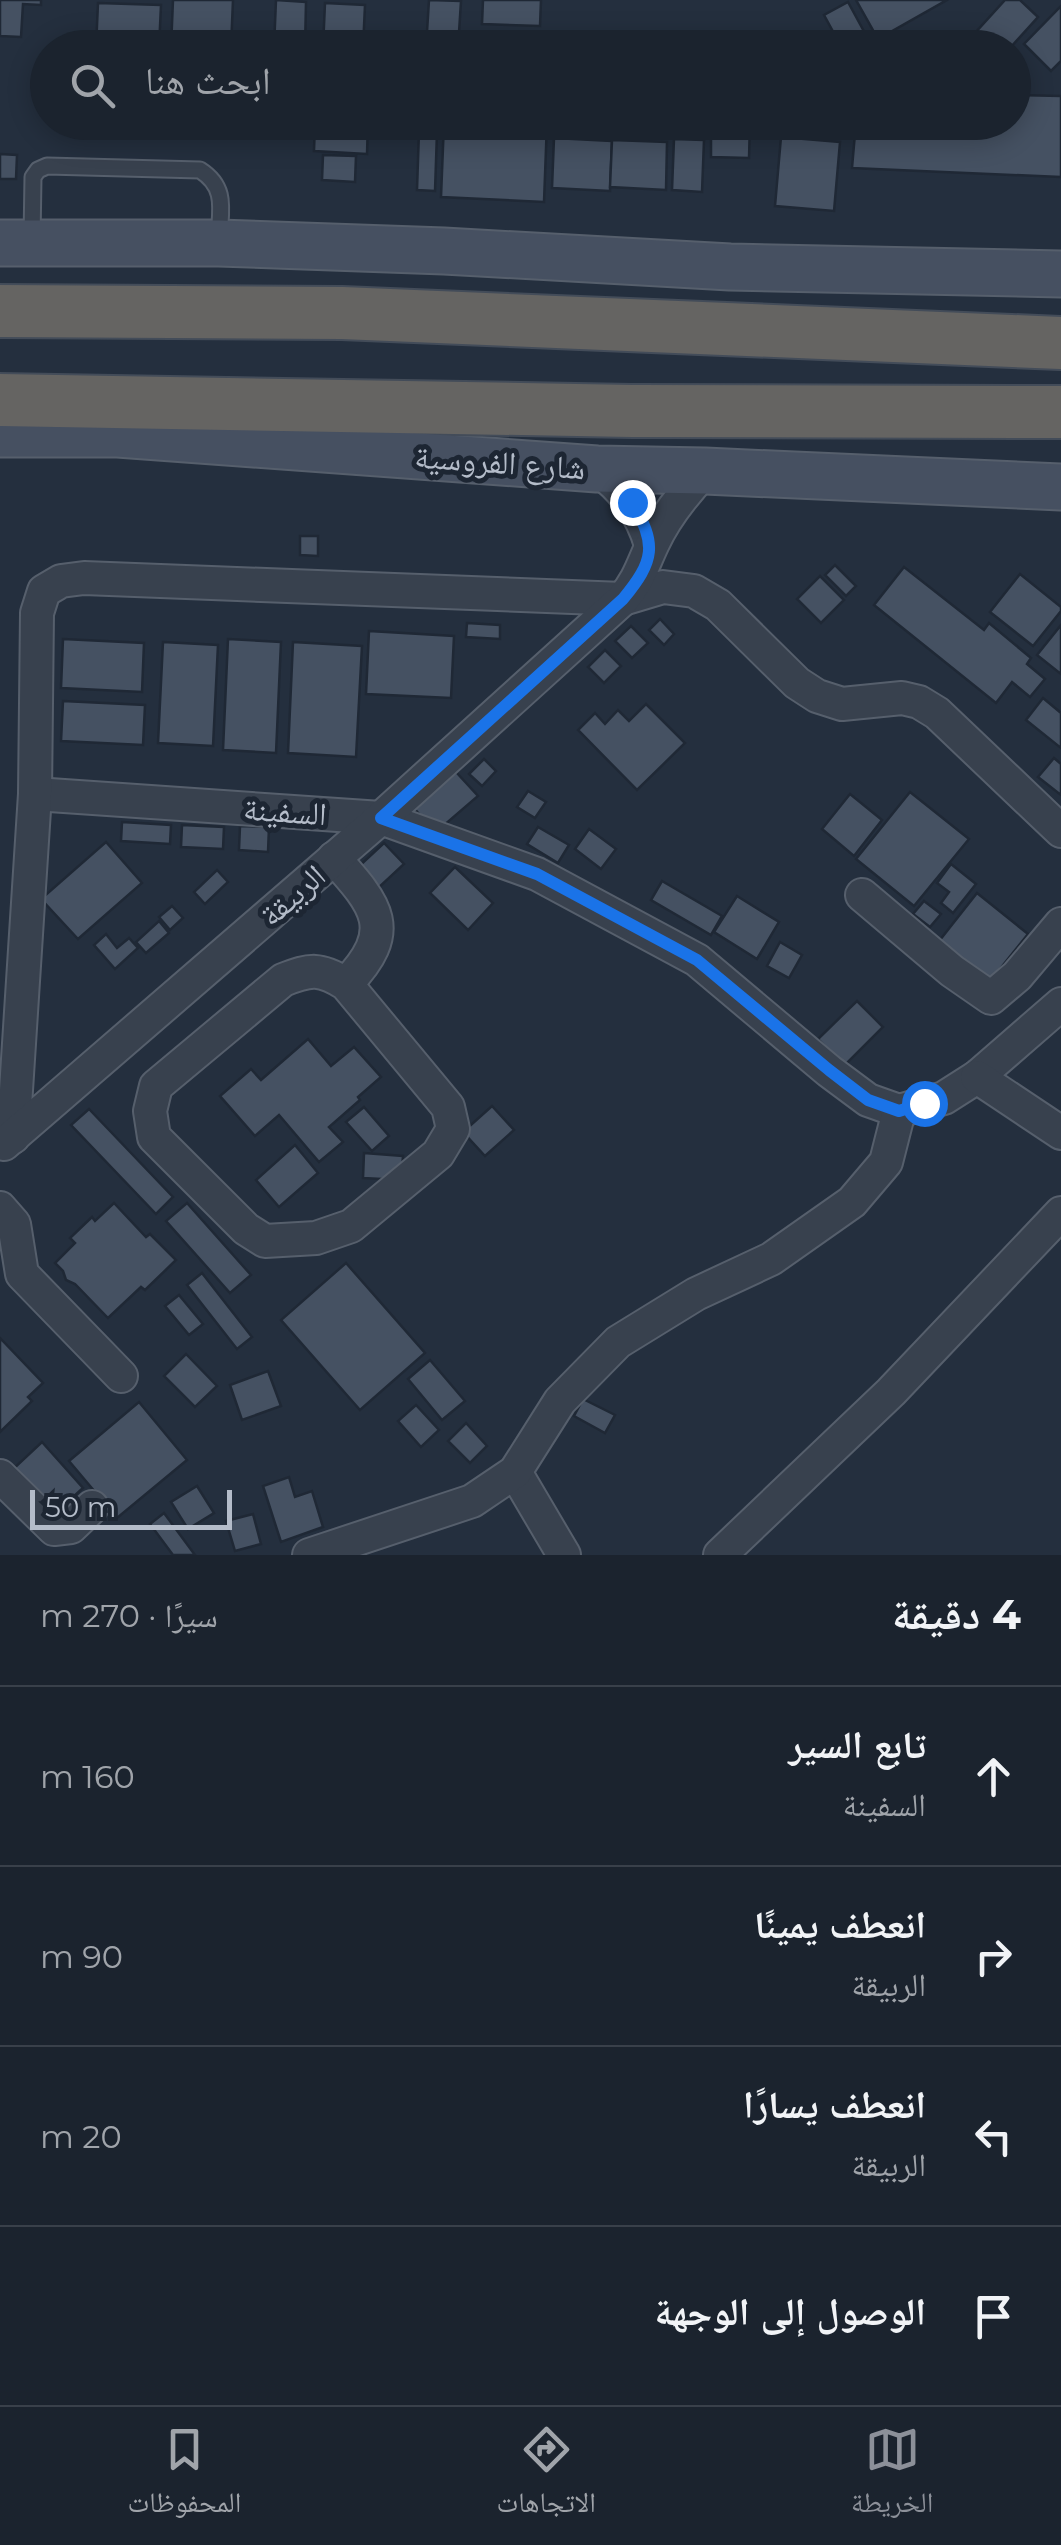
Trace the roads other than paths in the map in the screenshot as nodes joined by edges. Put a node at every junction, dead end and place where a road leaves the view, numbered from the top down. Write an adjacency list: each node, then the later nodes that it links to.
1 (219, 242): 2 (main road); 2 (lane); 3 (main road)
2 (16, 243)
3 (1061, 274)
4 (0, 311): 5 (highway)
5 (1061, 343)
6 (0, 400): 7 (highway, شارع الفروسية)
7 (1061, 412)
8 (0, 434): 9 (main road, شارع الفروسية)
9 (597, 469): 10 (main road, شارع الفروسية); 12 (street)
10 (705, 471): 11 (main road, شارع الفروسية); 12 (street, الربيقة)
11 (1061, 487)
12 (652, 546): 13 (street, الربيقة)
13 (623, 599): 14 (street); 15 (street, الربيقة); 16 (street)
14 (35, 794): 15 (street, السفينة); 25 (street)
15 (381, 818): 17 (street, الربيقة); 23 (street, السفينة)
16 (1061, 831)
17 (334, 858): 20 (street); 25 (street, الربيقة)
18 (862, 895): 19 (street)
19 (1061, 924)
20 (346, 984): 20 (street)
21 (1061, 1004): 22 (street)
22 (977, 1077): 23 (street); 24 (street)
23 (899, 1111): 29 (street)
24 (1061, 1133)
25 (7, 1142)
26 (0, 1208): 28 (street)
27 (1061, 1213): 34 (street)
28 (122, 1376)
29 (515, 1472): 32 (street); 33 (street)
30 (0, 1476): 31 (street)
31 (92, 1507)
32 (310, 1555)
33 (564, 1555)
34 (720, 1555)

